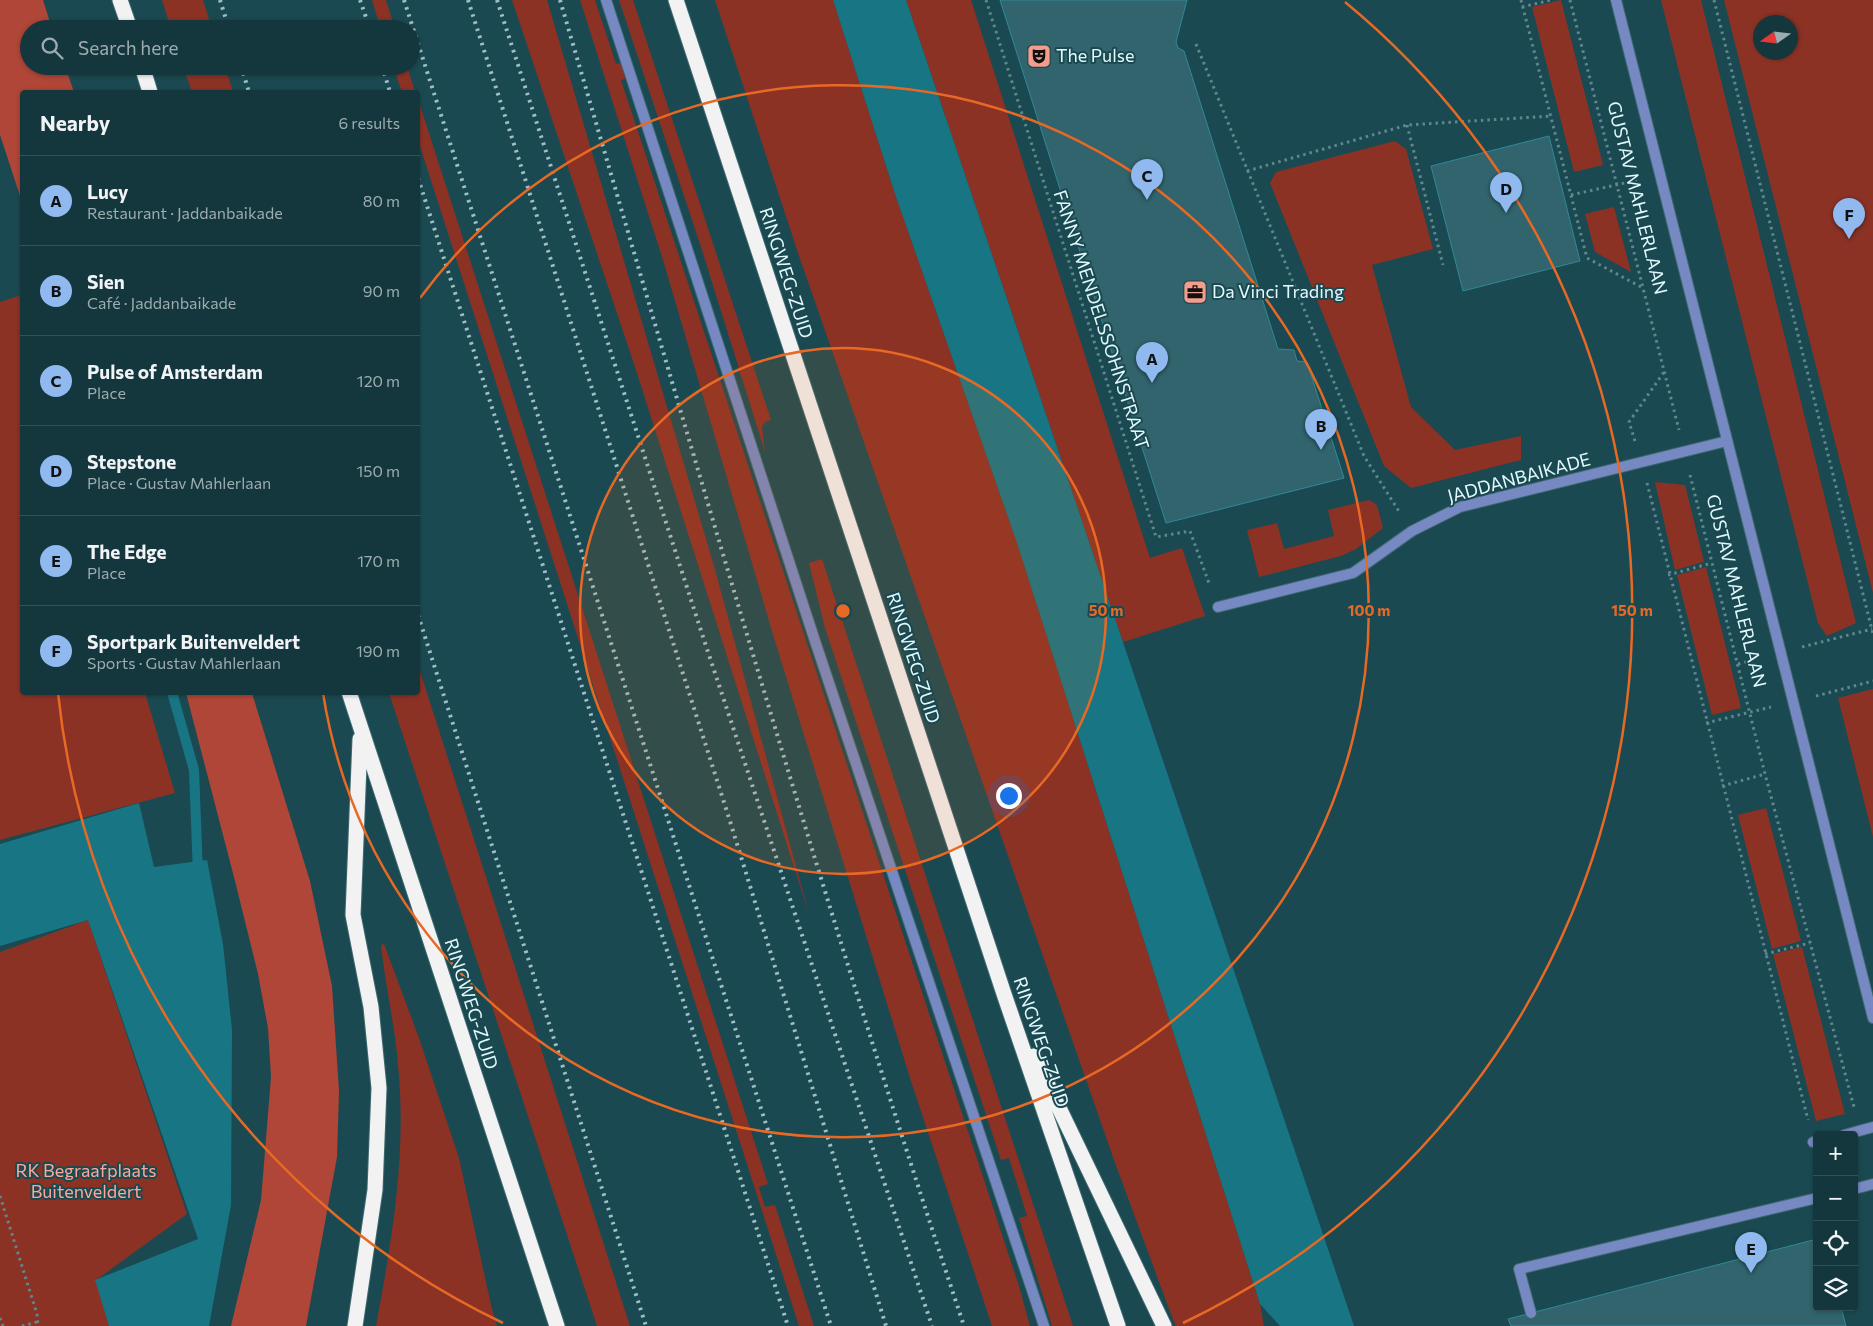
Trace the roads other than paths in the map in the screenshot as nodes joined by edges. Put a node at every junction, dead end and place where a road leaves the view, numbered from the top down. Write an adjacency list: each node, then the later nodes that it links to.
1 (120, 0): 5 (highway)
2 (606, 0): 22 (street)
3 (676, 0): 12 (highway, RINGWEG-ZUID)
4 (1616, 0): 8 (street, GUSTAV MAHLERLAAN)
5 (127, 20)
6 (145, 75): 7 (highway)
7 (149, 90)
8 (1726, 441): 9 (street, JADDANBAIKADE); 13 (street, GUSTAV MAHLERLAAN)
9 (1218, 608)
10 (350, 695): 11 (highway, RINGWEG-ZUID)
11 (361, 728): 20 (highway); 21 (highway, RINGWEG-ZUID)
12 (1004, 994): 23 (highway, RINGWEG-ZUID); 24 (highway)
13 (1873, 1018)
14 (1873, 1127): 15 (street)
15 (1858, 1132)
16 (1873, 1184): 17 (street)
17 (1858, 1188)
18 (1813, 1199): 19 (street)
19 (1531, 1313)
20 (355, 1326)
21 (557, 1326)
22 (1044, 1326)
23 (1118, 1326)
24 (1164, 1326)

